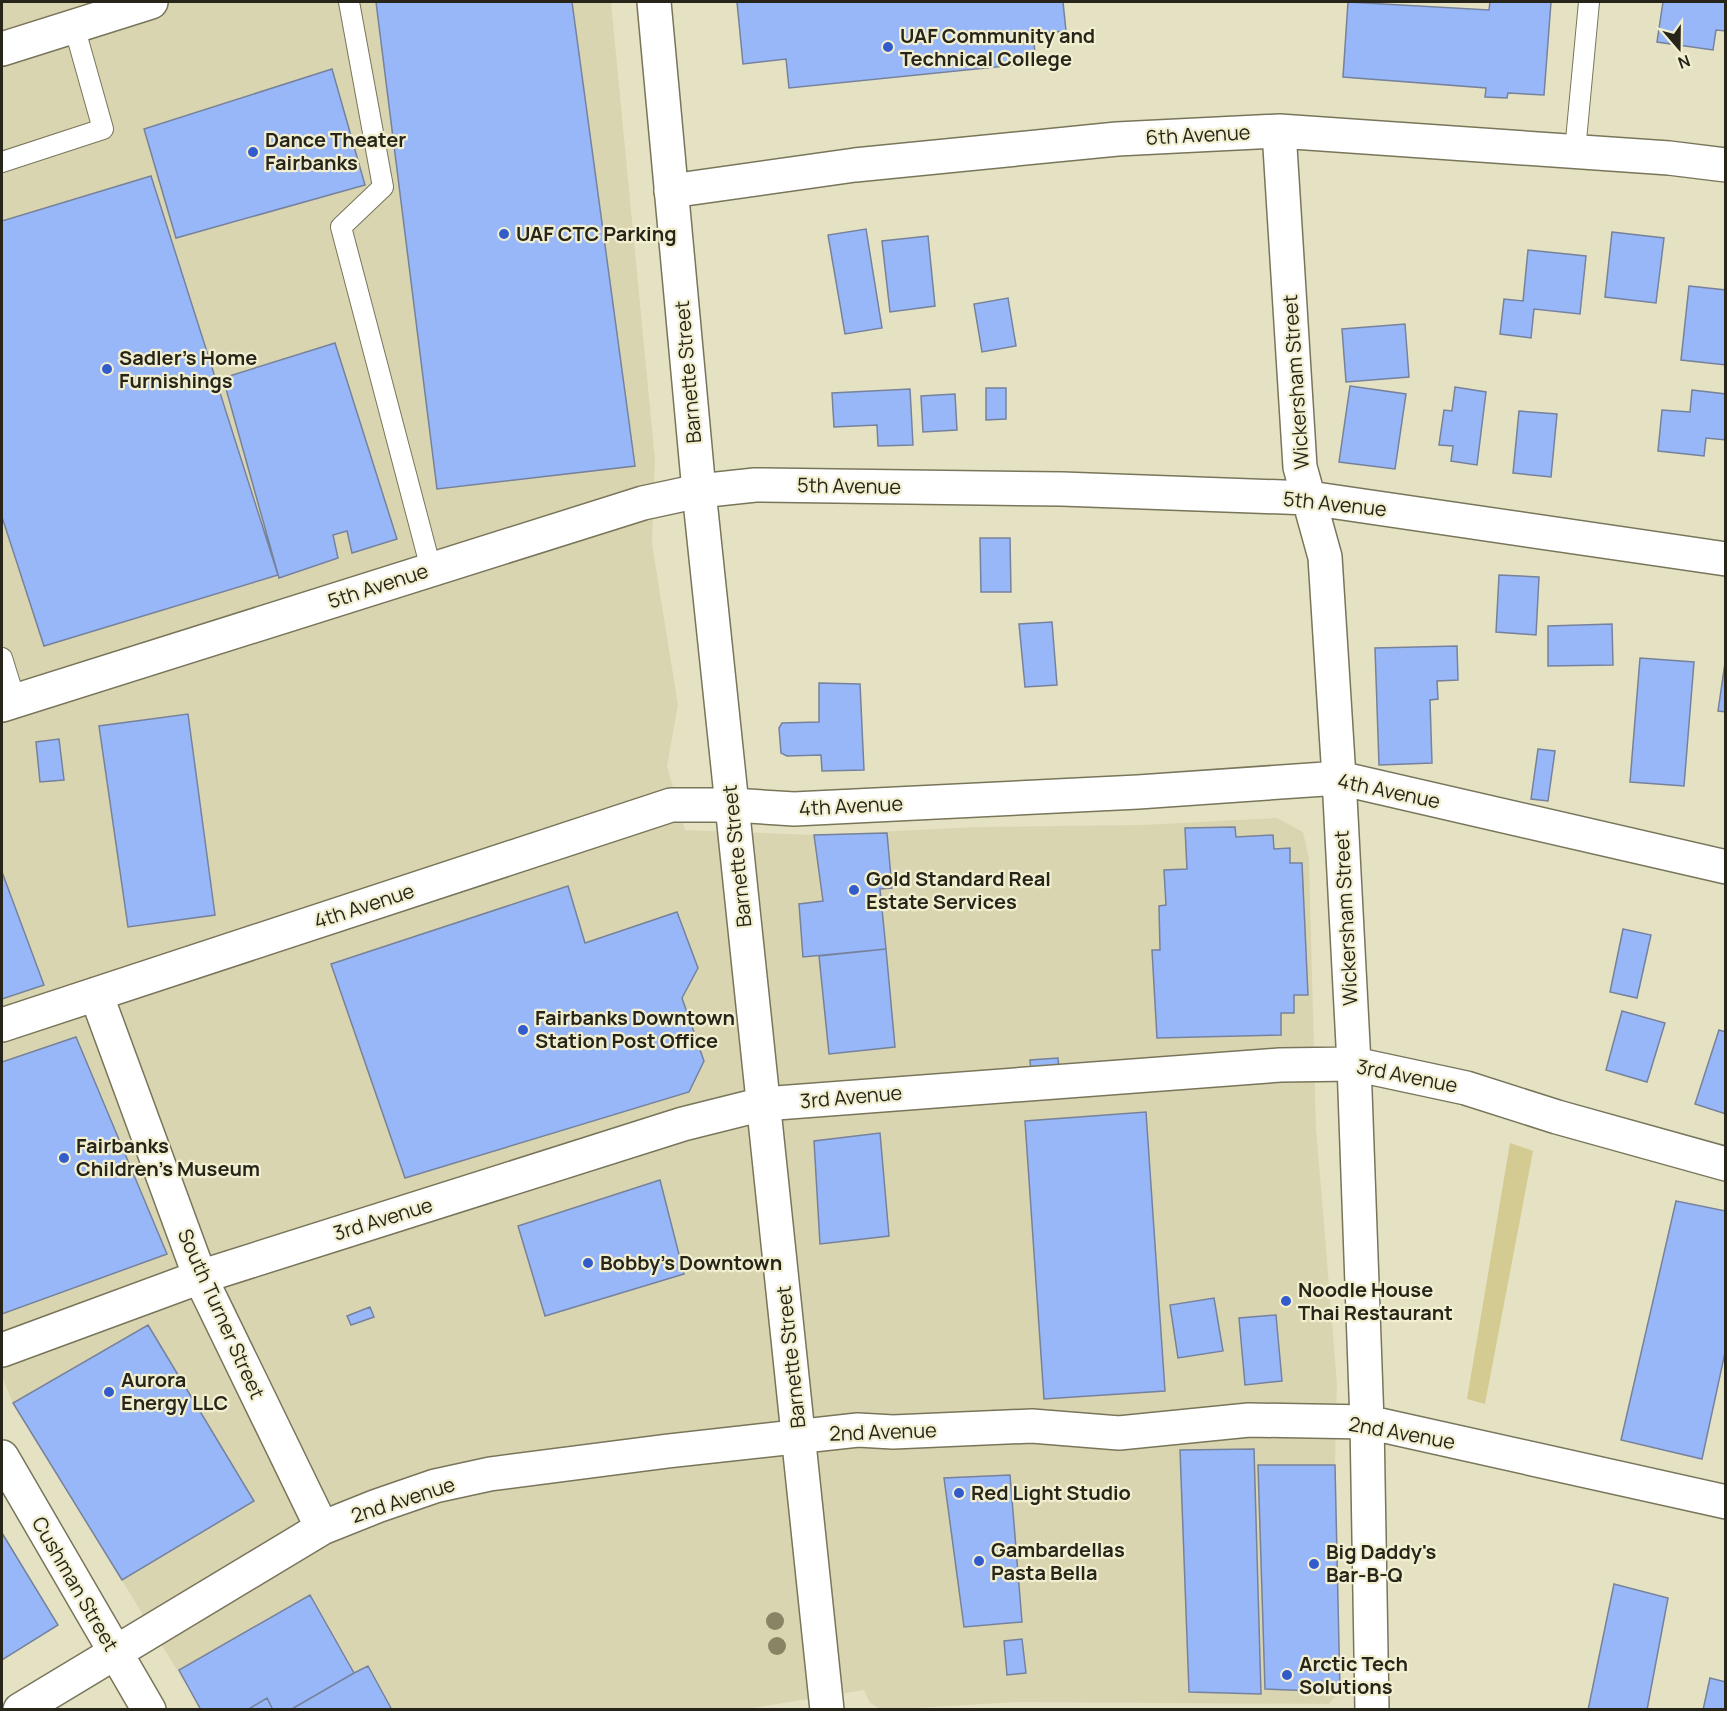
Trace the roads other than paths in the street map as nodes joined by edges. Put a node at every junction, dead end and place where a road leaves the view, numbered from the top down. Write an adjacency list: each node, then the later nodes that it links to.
1 (151, 2): 5 (street)
2 (349, 2): 15 (lane)
3 (654, 2): 11 (street, Barnette Street)
4 (1588, 2): 8 (lane)
5 (74, 26): 6 (street); 9 (lane)
6 (2, 48)
7 (1279, 131): 8 (street, 6th Avenue); 11 (street, 6th Avenue); 13 (street, Wickersham Street)
8 (1575, 151): 10 (street, 6th Avenue)
9 (2, 162)
10 (1725, 165)
11 (671, 191): 12 (street, Barnette Street)
12 (699, 491): 13 (street, 5th Avenue); 15 (street, 5th Avenue); 19 (street, Barnette Street)
13 (1309, 498): 14 (street, 5th Avenue); 18 (street, Wickersham Street)
14 (1725, 559)
15 (432, 569): 17 (street, 5th Avenue)
16 (2, 658): 17 (lane)
17 (8, 702)
18 (1339, 778): 19 (street, 4th Avenue); 20 (street, 4th Avenue); 23 (street, Wickersham Street)
19 (732, 805): 21 (street, 4th Avenue); 24 (street, Barnette Street)
20 (1725, 867)
21 (96, 994): 22 (street, 4th Avenue); 26 (street, South Turner Street)
22 (2, 1025)
23 (1354, 1064): 24 (street, 3rd Avenue); 25 (street, 3rd Avenue); 28 (street, Wickersham Street)
24 (763, 1104): 26 (street, 3rd Avenue); 29 (street, Barnette Street)
25 (1725, 1164)
26 (200, 1277): 27 (street, 3rd Avenue); 32 (street, South Turner Street)
27 (2, 1350)
28 (1367, 1422): 29 (street, 2nd Avenue); 31 (street, 2nd Avenue); 37 (street, Wickersham Street)
29 (800, 1437): 32 (street, 2nd Avenue); 36 (street, Barnette Street)
30 (2, 1457): 33 (street, Cushman Street)
31 (1725, 1502)
32 (322, 1528): 33 (street, 2nd Avenue)
33 (114, 1651): 34 (street, 2nd Avenue); 35 (street, Cushman Street)
34 (20, 1710)
35 (149, 1710)
36 (827, 1710)
37 (1372, 1710)

